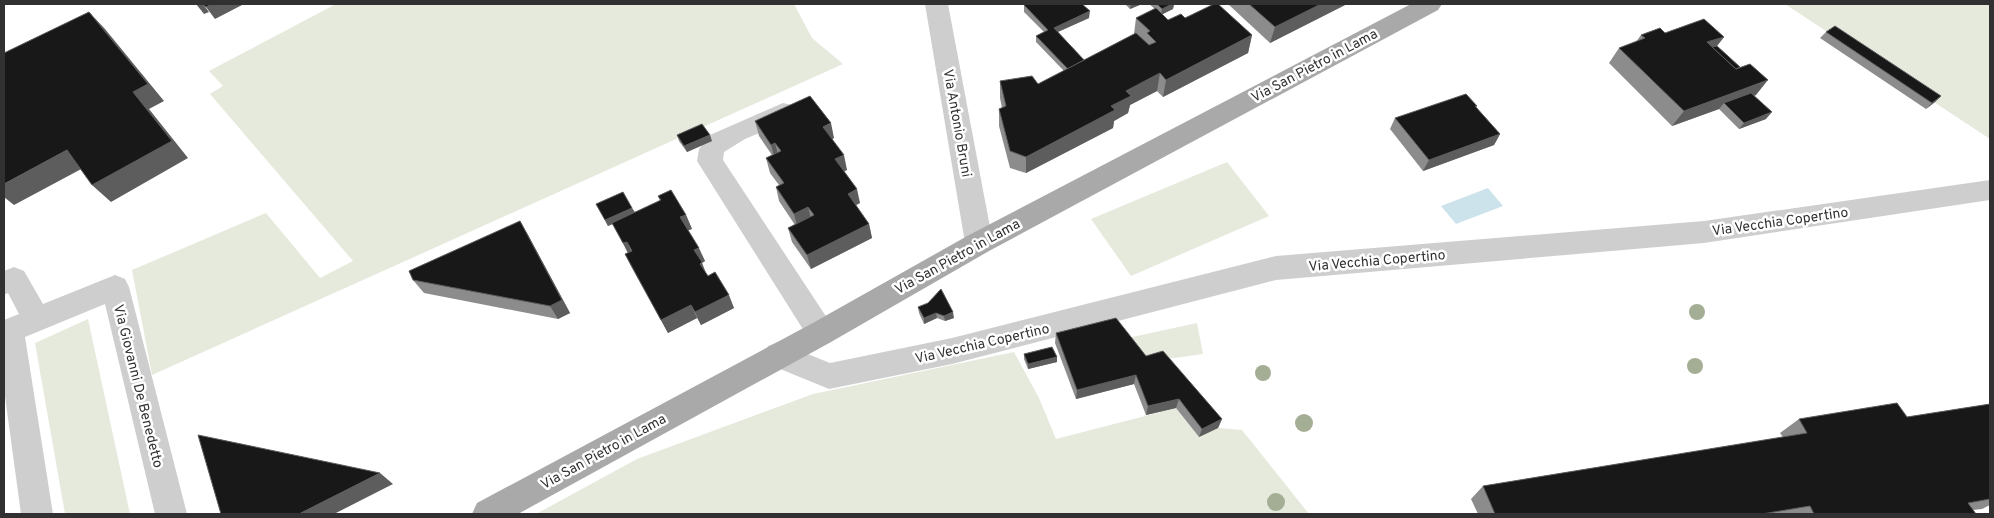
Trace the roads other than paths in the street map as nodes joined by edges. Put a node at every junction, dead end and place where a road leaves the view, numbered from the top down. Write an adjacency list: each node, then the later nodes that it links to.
1 (936, 4): 5 (street, Via Antonio Bruni)
2 (1430, 4): 5 (main road, Via San Pietro in Lama)
3 (783, 112): 8 (street)
4 (1990, 190): 9 (street, Via Vecchia Copertino)
5 (979, 243): 8 (main road, Via San Pietro in Lama)
6 (4, 284): 7 (street)
7 (37, 319): 10 (street, Via Giovanni De Benedetto); 11 (street, Via Giovanni De Benedetto)
8 (821, 332): 9 (main road, Via San Pietro in Lama)
9 (778, 356): 12 (main road, Via San Pietro in Lama)
10 (36, 514)
11 (171, 514)
12 (488, 514)

